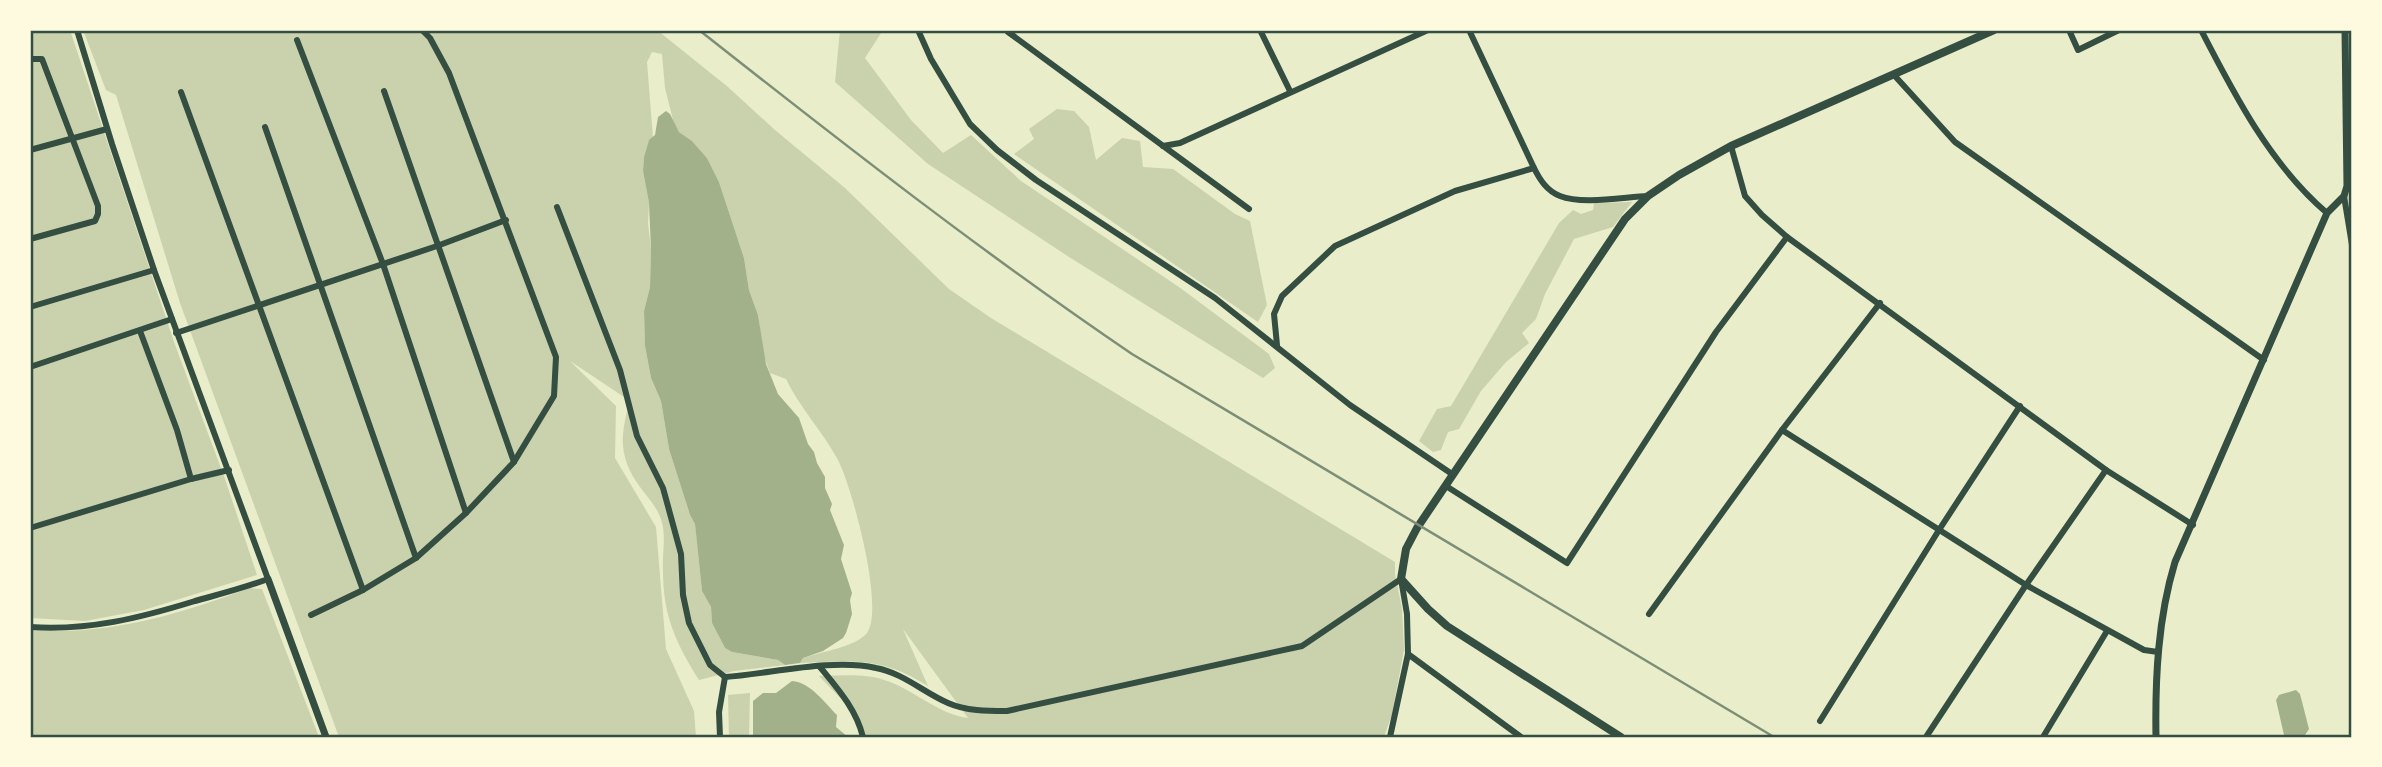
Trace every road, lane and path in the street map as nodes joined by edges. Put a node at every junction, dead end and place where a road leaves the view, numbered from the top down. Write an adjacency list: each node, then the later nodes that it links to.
1 (77, 30): 20 (street)
2 (422, 30): 31 (street)
3 (918, 30): 45 (street)
4 (1260, 30): 17 (street)
5 (1428, 30): 17 (street)
6 (1469, 30): 25 (street)
7 (1994, 30): 15 (main road)
8 (2069, 30): 9 (street)
9 (2119, 30)
10 (2201, 30): 30 (street)
11 (2345, 30): 27 (street)
12 (1008, 32): 22 (street)
13 (297, 40): 36 (street)
14 (30, 59): 21 (street)
15 (1894, 75): 23 (main road); 46 (street)
16 (384, 91): 35 (street)
17 (1290, 91): 22 (street)
18 (181, 92): 40 (street)
19 (265, 127): 38 (street)
20 (107, 130): 21 (street); 37 (street)
21 (72, 139): 24 (street); 33 (street)
22 (1163, 146): 29 (street)
23 (1731, 146): 26 (main road); 32 (street)
24 (30, 150)
25 (1534, 168): 26 (street); 45 (street)
26 (1648, 195): 53 (main road)
27 (2344, 196): 30 (street); 34 (street)
28 (557, 207): 72 (street)
29 (1249, 209)
30 (2327, 213): 46 (street)
31 (506, 220): 35 (street); 50 (street)
32 (1787, 237): 39 (street); 55 (street)
33 (30, 239)
34 (2352, 245)
35 (437, 246): 36 (street); 50 (street)
36 (383, 264): 38 (street); 56 (street)
37 (155, 270): 41 (street); 42 (street)
38 (319, 285): 40 (street); 60 (street)
39 (1880, 303): 48 (street); 49 (street)
40 (260, 306): 44 (street); 64 (street)
41 (30, 307)
42 (172, 320): 43 (street); 44 (street)
43 (140, 331): 47 (street); 54 (street)
44 (176, 332): 51 (street)
45 (1277, 345): 53 (street)
46 (2264, 359): 57 (street)
47 (30, 367)
48 (2020, 406): 52 (street); 59 (street)
49 (1782, 430): 59 (street); 65 (street)
50 (514, 462): 56 (street)
51 (229, 470): 54 (street); 61 (street)
52 (2106, 470): 57 (street); 63 (street)
53 (1452, 474): 55 (main road)
54 (191, 479): 58 (street)
55 (1446, 486): 62 (main road)
56 (466, 513): 60 (street)
57 (2193, 525): 69 (street)
58 (30, 528)
59 (1939, 530): 63 (street); 73 (street)
60 (416, 558): 64 (street)
61 (268, 579): 67 (street); 74 (street)
62 (1401, 579): 70 (street); 71 (street); 79 (main road)
63 (2026, 585): 68 (street); 80 (street)
64 (363, 590): 66 (street)
65 (1650, 614)
66 (311, 615)
67 (30, 627)
68 (2107, 631): 69 (street); 81 (street)
69 (2158, 652): 82 (street)
70 (1408, 654): 77 (street); 78 (street)
71 (820, 667): 72 (street); 76 (street)
72 (725, 677): 75 (street)
73 (1820, 720)
74 (326, 737)
75 (720, 737)
76 (863, 737)
77 (1390, 737)
78 (1521, 737)
79 (1621, 737)
80 (1926, 737)
81 (2043, 737)
82 (2156, 737)

